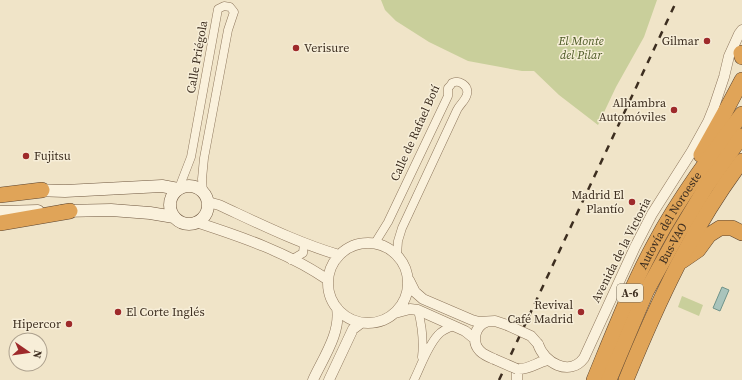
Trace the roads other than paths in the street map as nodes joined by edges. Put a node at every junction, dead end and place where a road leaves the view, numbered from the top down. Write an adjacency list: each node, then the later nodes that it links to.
1 (741, 32): 2 (street); 3 (street, Avenida de la Victoria)
2 (742, 56): 3 (street, Avenida de la Victoria)
3 (724, 77): 37 (street, Avenida de la Victoria)
4 (742, 80): 13 (highway)
5 (742, 114): 13 (highway, Autovía del Noroeste / A-6)
6 (742, 136): 47 (highway, Bus-VAO)
7 (742, 161): 25 (highway, A-6)
8 (0, 188): 10 (main road)
9 (179, 188): 10 (main road); 12 (main road); 12 (street, Calle Priégola); 16 (main road)
10 (42, 190): 11 (highway)
11 (0, 195)
12 (206, 197): 17 (main road); 20 (street)
13 (675, 209): 46 (highway, Autovía del Noroeste / A-6)
14 (70, 211): 15 (main road); 16 (main road); 18 (highway)
15 (0, 212)
16 (174, 217): 17 (main road)
17 (196, 222): 24 (street)
18 (0, 224)
19 (742, 233): 25 (highway)
20 (304, 243): 22 (street); 24 (street)
21 (375, 243): 22 (street); 23 (street); 23 (street, Calle de Rafael Botí)
22 (339, 255): 27 (street)
23 (397, 255): 26 (street)
24 (291, 260): 27 (street)
25 (680, 263): 48 (highway, A-6)
26 (408, 278): 30 (street); 31 (street)
27 (328, 280): 28 (street)
28 (337, 308): 32 (street); 36 (street)
29 (418, 310): 30 (street); 33 (street); 39 (street)
30 (395, 313): 32 (street)
31 (486, 322): 34 (street); 35 (street, bridge)
32 (361, 323): 43 (street)
33 (454, 326): 34 (street); 39 (street)
34 (475, 339): 40 (street, bridge)
35 (539, 347): 37 (street); 38 (street)
36 (327, 349): 41 (street); 42 (street)
37 (548, 360): 38 (street)
38 (534, 364): 40 (street)
39 (421, 365): 44 (street)
40 (521, 369): 45 (street)
41 (313, 380)
42 (325, 380)
43 (329, 380)
44 (414, 380)
45 (518, 380)
46 (594, 380)
47 (609, 380)
48 (626, 380)

